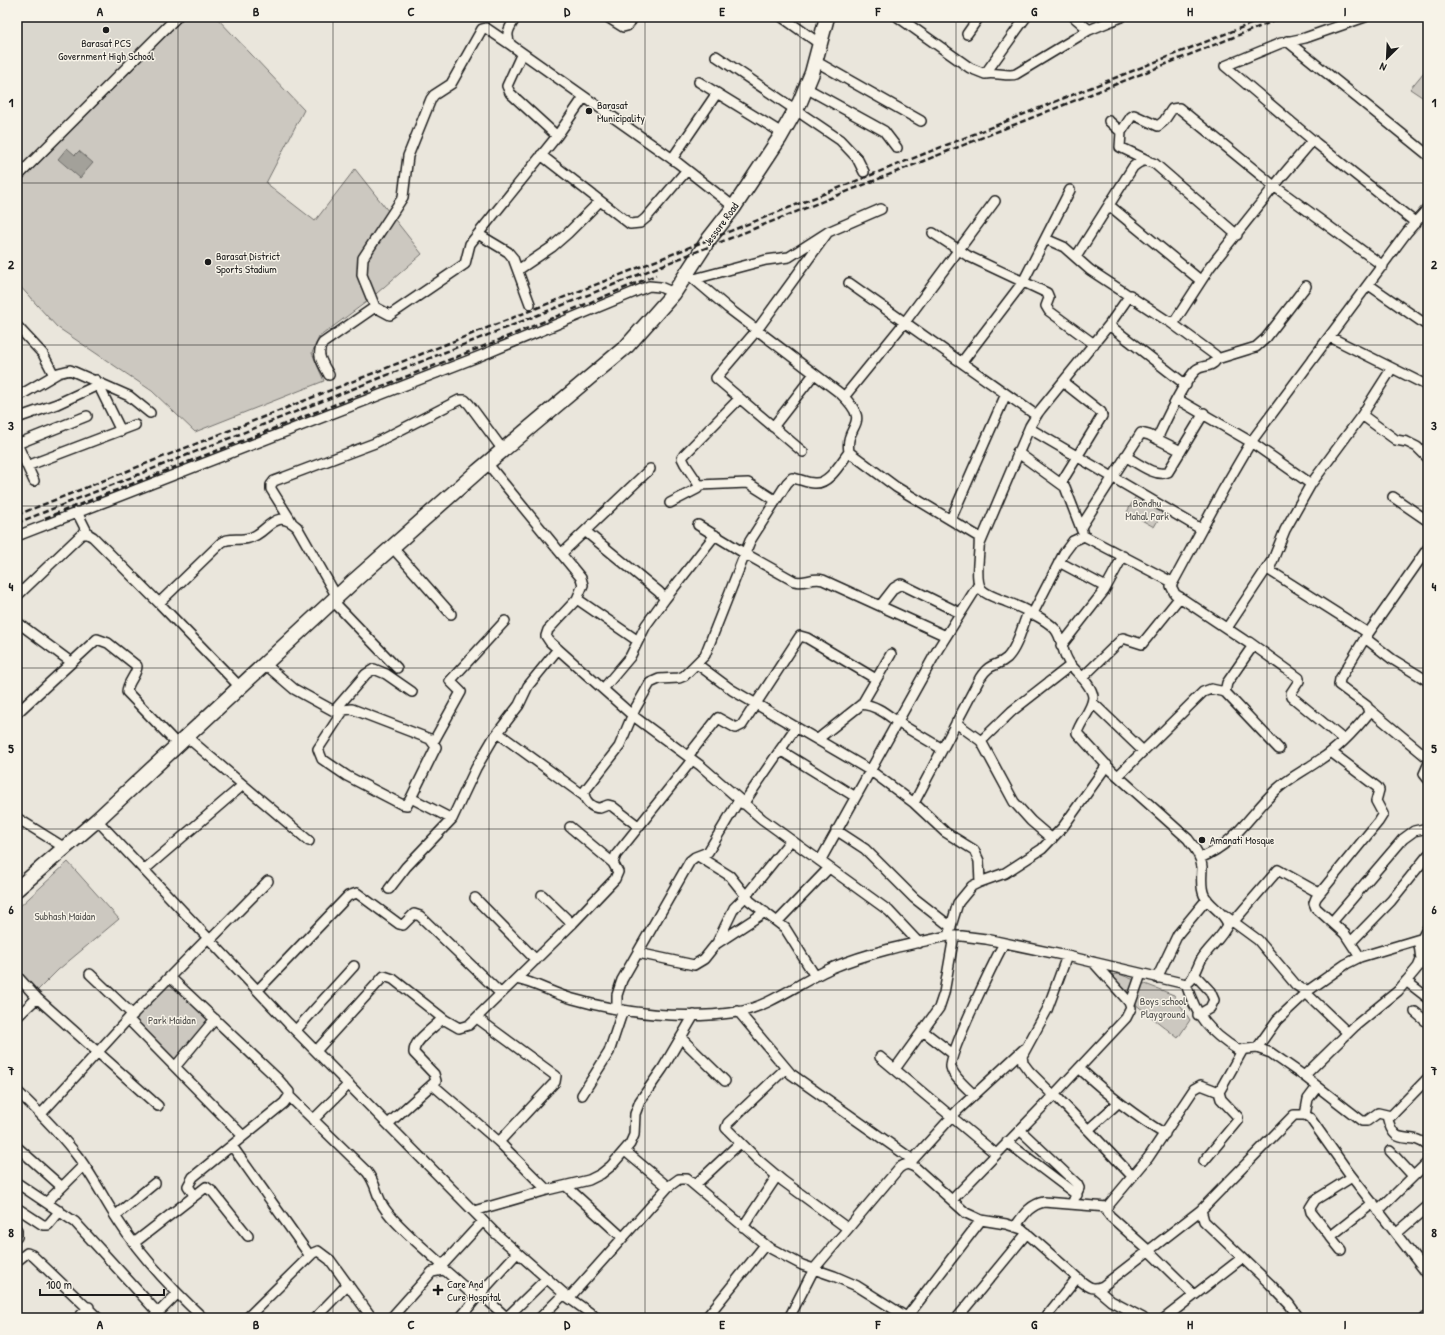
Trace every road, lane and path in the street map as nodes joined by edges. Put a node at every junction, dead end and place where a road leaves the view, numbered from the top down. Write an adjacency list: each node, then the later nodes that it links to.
1 (178, 17): 40 (street)
2 (516, 17): 17 (street)
3 (607, 17): 4 (street)
4 (634, 17)
5 (782, 17): 16 (street)
6 (827, 17): 16 (highway, Jessore Road)
7 (898, 17): 21 (street)
8 (979, 17): 14 (street)
9 (1026, 17): 21 (street)
10 (1074, 17): 13 (street)
11 (1121, 17): 13 (street)
12 (1365, 17): 15 (street)
13 (1089, 30): 21 (street)
14 (967, 34)
15 (1287, 41): 32 (street); 35 (street)
16 (820, 44): 20 (highway, Jessore Road)
17 (511, 45): 18 (street); 68 (street)
18 (522, 53): 25 (street); 30 (street)
19 (716, 56): 26 (street)
20 (816, 61): 23 (highway, Jessore Road); 27 (street)
21 (985, 74)
22 (699, 82): 24 (street)
23 (806, 88): 26 (highway, Jessore Road); 33 (street)
24 (717, 93): 31 (street); 36 (street)
25 (584, 97): 30 (street); 36 (street)
26 (795, 110): 31 (highway, Jessore Road); 39 (street)
27 (921, 121)
28 (1110, 121): 29 (street)
29 (1121, 132): 37 (street); 41 (street)
30 (557, 136): 34 (street)
31 (781, 136): 46 (highway, Jessore Road)
32 (1313, 140): 41 (street); 49 (street)
33 (897, 148)
34 (541, 155): 43 (street); 52 (street)
35 (1428, 155)
36 (672, 159): 38 (street)
37 (1148, 160): 45 (street); 53 (street)
38 (687, 170): 43 (street); 46 (street)
39 (864, 172)
40 (17, 177)
41 (1274, 186): 53 (street); 57 (street)
42 (1070, 190): 54 (street)
43 (600, 201): 58 (street)
44 (995, 201): 55 (street)
45 (1110, 206): 56 (street); 60 (street)
46 (734, 207): 59 (highway, Jessore Road)
47 (1428, 208): 49 (street)
48 (881, 209): 50 (street)
49 (1416, 223): 57 (street)
50 (828, 232): 59 (street); 74 (street)
51 (933, 233): 55 (street)
52 (478, 234): 58 (street); 68 (street)
53 (1237, 235): 60 (street)
54 (1043, 243): 56 (street); 61 (street)
55 (957, 250): 61 (street); 69 (street)
56 (1076, 257): 66 (street)
57 (1382, 266): 63 (street)
58 (518, 270): 67 (street)
59 (691, 276): 65 (highway, Jessore Road); 74 (street)
60 (1200, 280): 70 (street)
61 (1023, 282): 76 (street); 78 (street)
62 (849, 283): 69 (street)
63 (1369, 285): 73 (street); 75 (street)
64 (1306, 286): 77 (street)
65 (674, 293): 104 (highway, Jessore Road); 123 (street)
66 (1130, 295): 70 (street); 71 (street)
67 (530, 304)
68 (375, 307): 82 (street)
69 (905, 322): 78 (street); 89 (street)
70 (1170, 322): 77 (street)
71 (1109, 325): 76 (street); 85 (street)
72 (17, 326): 81 (street)
73 (1428, 326)
74 (757, 330): 80 (street); 90 (street)
75 (1330, 337): 79 (street); 103 (street)
76 (1094, 344): 84 (street)
77 (1217, 359): 85 (street)
78 (962, 362): 87 (street)
79 (1392, 368): 86 (street); 95 (street)
80 (814, 374): 89 (street); 100 (street)
81 (54, 375): 83 (street); 88 (street)
82 (329, 375)
83 (97, 382): 94 (street); 97 (street); 101 (street)
84 (1063, 382): 92 (street); 109 (street)
85 (1186, 385): 91 (street)
86 (1428, 386)
87 (1006, 394): 92 (street); 124 (street)
88 (17, 397)
89 (844, 398): 107 (street)
90 (740, 399): 100 (street); 119 (street)
91 (1177, 399): 93 (street); 102 (street)
92 (1038, 412): 99 (street)
93 (1204, 413): 103 (street); 105 (street)
94 (150, 414)
95 (1362, 415): 111 (street); 118 (street)
96 (87, 416): 113 (street)
97 (17, 418)
98 (135, 425): 101 (street)
99 (1030, 426): 108 (street); 109 (street)
100 (773, 427): 106 (street)
101 (121, 430): 113 (street)
102 (1156, 439): 105 (street); 110 (street)
103 (1251, 442): 118 (street); 128 (street)
104 (503, 450): 112 (highway, Jessore Road); 126 (street)
105 (1181, 451): 110 (street)
106 (803, 452)
107 (849, 452): 121 (street); 124 (street)
108 (1017, 452): 117 (street); 134 (street)
109 (1078, 455): 115 (street); 117 (street)
110 (1126, 456): 115 (street)
111 (1428, 458)
112 (487, 464): 135 (highway, Jessore Road); 137 (street)
113 (28, 466): 116 (street)
114 (650, 469): 129 (street)
115 (1114, 476): 128 (street); 130 (street)
116 (34, 481)
117 (1061, 483): 130 (street)
118 (1311, 484): 141 (street)
119 (699, 485): 121 (street); 122 (street)
120 (1393, 497): 125 (street)
121 (776, 500): 138 (street)
122 (670, 503)
123 (77, 512): 131 (street); 133 (street)
124 (951, 519): 134 (street)
125 (1428, 521)
126 (291, 522): 147 (street); 150 (street)
127 (698, 525): 132 (street)
128 (1201, 529): 142 (street)
129 (585, 531): 137 (street); 149 (street)
130 (1082, 532): 139 (street); 140 (street)
131 (88, 534): 145 (street); 150 (street)
132 (715, 535): 138 (street); 149 (street)
133 (17, 536)
134 (980, 544): 143 (street)
135 (392, 547): 147 (highway, Jessore Road); 153 (street)
136 (1428, 548): 159 (street)
137 (562, 554): 148 (street)
138 (744, 554): 151 (street); 167 (street)
139 (1123, 556): 142 (street); 144 (street)
140 (1059, 562): 144 (street); 154 (street)
141 (1271, 562): 157 (street); 159 (street)
142 (1172, 582): 146 (street)
143 (979, 584): 152 (street); 154 (street)
144 (1106, 587): 162 (street)
145 (17, 596)
146 (1180, 597): 157 (street); 170 (street)
147 (335, 599): 166 (highway, Jessore Road); 169 (street)
148 (577, 599): 161 (street); 163 (street)
149 (665, 600): 161 (street)
150 (159, 603): 173 (street)
151 (880, 606): 152 (street); 158 (street)
152 (960, 613): 158 (street)
153 (451, 614)
154 (1030, 614): 162 (street); 185 (street)
155 (505, 621): 188 (street)
156 (17, 622): 165 (street)
157 (1227, 628): 160 (street)
158 (946, 636): 184 (street)
159 (1366, 636): 172 (street); 180 (street)
160 (1245, 639): 176 (street); 190 (street)
161 (638, 641): 174 (street)
162 (1061, 646): 168 (street)
163 (558, 649): 174 (street); 187 (street)
164 (891, 654): 171 (street)
165 (71, 662): 182 (street); 191 (street)
166 (265, 664): 173 (highway, Jessore Road); 181 (street)
167 (697, 664): 178 (street); 183 (street)
168 (1071, 665): 170 (street); 192 (street)
169 (397, 668)
170 (1082, 678): 177 (street)
171 (876, 679): 178 (street); 179 (street)
172 (1428, 681)
173 (240, 687): 191 (highway, Jessore Road)
174 (603, 690): 183 (street)
175 (412, 692): 181 (street)
176 (1225, 692): 194 (street); 196 (street)
177 (1092, 702): 196 (street); 200 (street)
178 (755, 704): 186 (street); 198 (street)
179 (862, 704): 184 (street); 189 (street)
180 (1369, 709): 190 (street); 199 (street)
181 (339, 711): 188 (street); 208 (street)
182 (17, 713)
183 (632, 715): 198 (street); 206 (street)
184 (897, 722): 193 (street); 202 (street)
185 (956, 723): 192 (street); 193 (street)
186 (796, 727): 189 (street); 195 (street)
187 (498, 733): 206 (street); 212 (street)
188 (430, 739): 208 (street)
189 (818, 739): 202 (street)
190 (1344, 740): 197 (street)
191 (183, 741): 205 (street); 213 (highway, Jessore Road)
192 (981, 741): 218 (street)
193 (942, 749): 210 (street)
194 (1279, 749)
195 (780, 750): 207 (street); 209 (street)
196 (1143, 751): 203 (street)
197 (1330, 752): 224 (street); 233 (street)
198 (690, 758): 209 (street); 214 (street)
199 (1428, 758)
200 (1107, 766): 203 (street); 218 (street)
201 (1428, 766): 204 (street)
202 (871, 771): 207 (street); 210 (street)
203 (1118, 776): 224 (street)
204 (1428, 779)
205 (243, 784): 220 (street); 228 (street)
206 (584, 795): 214 (street)
207 (854, 796): 217 (street)
208 (410, 798): 212 (street)
209 (741, 802): 219 (street); 223 (street)
210 (914, 803): 230 (street)
211 (17, 818): 221 (street)
212 (452, 819): 231 (street)
213 (97, 820): 221 (highway, Jessore Road); 228 (street)
214 (638, 826): 226 (street)
215 (570, 828): 226 (street)
216 (1428, 828): 242 (street)
217 (836, 830): 225 (street); 245 (street)
218 (1052, 839): 230 (street)
219 (791, 840): 225 (street); 235 (street)
220 (309, 841)
221 (65, 848): 232 (highway, Jessore Road)
222 (1428, 855): 247 (street)
223 (698, 856): 235 (street); 252 (street)
224 (1200, 858): 237 (street)
225 (820, 861): 227 (street)
226 (613, 863): 243 (street)
227 (830, 868): 240 (street); 248 (street)
228 (144, 870): 246 (street)
229 (268, 881): 246 (street)
230 (980, 882): 245 (street)
231 (389, 889)
232 (17, 890)
233 (1319, 893): 241 (street); 242 (street)
234 (542, 895): 243 (street)
235 (745, 897): 238 (street); 250 (street)
236 (475, 898): 256 (street)
237 (1208, 899): 239 (street); 265 (street)
238 (765, 912): 240 (street); 250 (street)
239 (1224, 915): 241 (street); 261 (street)
240 (778, 921): 263 (street)
241 (1234, 921): 270 (street)
242 (1332, 922): 247 (street)
243 (572, 924): 256 (street)
244 (1428, 927): 251 (street)
245 (951, 933): 248 (street); 249 (street); 287 (street)
246 (209, 939): 264 (street); 269 (street)
247 (1351, 942): 255 (street)
248 (919, 943): 263 (street)
249 (1004, 943): 254 (street); 295 (street)
250 (716, 944): 252 (street)
251 (1419, 944): 253 (street); 255 (street); 267 (street)
252 (638, 953): 275 (street)
253 (1428, 955)
254 (1067, 956): 257 (street); 290 (street)
255 (1360, 957): 270 (street)
256 (536, 960): 266 (street)
257 (1093, 962): 260 (street); 274 (street)
258 (354, 966): 286 (street)
259 (90, 974): 281 (street)
260 (1141, 974): 265 (street); 274 (street)
261 (1194, 974): 268 (street); 278 (street)
262 (17, 976): 272 (street)
263 (815, 976): 276 (street)
264 (170, 977): 281 (street); 283 (street)
265 (1157, 978): 268 (street)
266 (516, 979): 271 (street); 275 (street)
267 (1406, 981): 273 (street); 288 (street)
268 (1186, 984): 278 (street)
269 (258, 990): 271 (street); 286 (street)
270 (1308, 992): 288 (street); 291 (street)
271 (500, 993): 282 (street)
272 (37, 998): 280 (street); 294 (street)
273 (1428, 998)
274 (1130, 1005): 298 (street)
275 (620, 1009): 279 (street); 311 (street)
276 (738, 1012): 279 (street); 299 (street)
277 (1415, 1012): 285 (street)
278 (1198, 1014): 293 (street)
279 (694, 1015): 289 (street)
280 (17, 1017)
281 (130, 1017): 294 (street); 297 (street)
282 (477, 1018): 284 (street); 325 (street)
283 (215, 1019): 297 (street); 310 (street)
284 (445, 1020): 292 (street); 305 (street)
285 (1428, 1023)
286 (296, 1030): 292 (street)
287 (923, 1031): 295 (street); 300 (street)
288 (1348, 1033): 301 (street)
289 (681, 1038): 303 (street); 331 (street)
290 (1025, 1048): 309 (street); 312 (street)
291 (1257, 1048): 293 (street); 301 (street)
292 (316, 1051): 304 (street)
293 (1242, 1051): 308 (street)
294 (98, 1052): 314 (street); 315 (street)
295 (953, 1054): 309 (street)
296 (880, 1057): 300 (street)
297 (175, 1067): 324 (street)
298 (1079, 1068): 312 (street); 313 (street)
299 (785, 1069): 327 (street); 335 (street)
300 (895, 1069): 318 (street)
301 (1304, 1076): 306 (street)
302 (1428, 1078): 317 (street)
303 (725, 1081)
304 (349, 1084): 319 (street); 320 (street)
305 (433, 1085): 320 (street); 325 (street)
306 (1316, 1086): 316 (street); 317 (street)
307 (17, 1091): 315 (street)
308 (1218, 1092): 323 (street); 334 (street)
309 (974, 1095): 318 (street)
310 (289, 1096): 319 (street); 324 (street)
311 (582, 1096)
312 (1053, 1096): 321 (street); 322 (street)
313 (1118, 1103): 322 (street); 323 (street)
314 (158, 1106)
315 (41, 1114): 337 (street)
316 (1305, 1115): 341 (street); 358 (street)
317 (1387, 1116): 329 (street)
318 (952, 1117): 333 (street); 335 (street)
319 (314, 1120): 382 (street)
320 (388, 1124): 360 (street)
321 (1020, 1130): 326 (street); 350 (street)
322 (1088, 1130): 339 (street)
323 (1165, 1134): 339 (street)
324 (243, 1136): 328 (street)
325 (499, 1142): 348 (street)
326 (1007, 1142): 333 (street); 350 (street)
327 (740, 1143): 338 (street); 343 (street)
328 (232, 1146): 349 (street); 379 (street)
329 (1428, 1146)
330 (17, 1147): 346 (street)
331 (625, 1151): 344 (street); 345 (street)
332 (1390, 1151): 340 (street)
333 (996, 1154): 351 (street)
334 (1204, 1161)
335 (911, 1162): 351 (street); 366 (street)
336 (1428, 1162): 340 (street)
337 (84, 1165): 346 (street); 361 (street)
338 (778, 1176): 364 (street); 366 (street)
339 (1132, 1176): 354 (street)
340 (1413, 1176): 356 (street)
341 (1352, 1177): 356 (street); 371 (street)
342 (155, 1183): 361 (street)
343 (695, 1185): 345 (street); 364 (street)
344 (566, 1186): 348 (street); 372 (street)
345 (668, 1186): 372 (street)
346 (62, 1187): 352 (street)
347 (19, 1188): 352 (street)
348 (546, 1190): 360 (street)
349 (194, 1195): 370 (street); 374 (street)
350 (1077, 1195): 353 (street)
351 (952, 1200): 362 (street)
352 (47, 1202): 359 (street)
353 (1072, 1204): 354 (street); 365 (street)
354 (1107, 1206): 377 (street)
355 (1428, 1206): 369 (street)
356 (1375, 1207): 369 (street); 371 (street)
357 (17, 1208): 359 (street)
358 (1201, 1210): 377 (street); 380 (street)
359 (60, 1211): 394 (street)
360 (474, 1211): 363 (street)
361 (115, 1216): 374 (street)
362 (981, 1220): 365 (street); 410 (street)
363 (483, 1221): 378 (street); 382 (street)
364 (743, 1227): 375 (street)
365 (1015, 1227): 368 (street)
366 (847, 1228): 383 (street)
367 (17, 1230): 373 (street)
368 (1027, 1233): 385 (street); 411 (street)
369 (1396, 1233): 384 (street)
370 (248, 1236)
371 (1331, 1236): 376 (street)
372 (622, 1237): 392 (street)
373 (17, 1238)
374 (134, 1243): 389 (street)
375 (765, 1245): 383 (street); 408 (street)
376 (1341, 1250)
377 (1149, 1251): 388 (street); 391 (street)
378 (517, 1253): 386 (street); 390 (street)
379 (310, 1256): 387 (street); 400 (street)
380 (1242, 1258): 391 (street); 414 (street)
381 (17, 1261): 393 (street)
382 (439, 1268): 390 (street); 403 (street)
383 (814, 1269): 409 (street); 410 (street)
384 (1428, 1275)
385 (1077, 1278): 388 (street); 412 (street)
386 (546, 1279): 392 (street); 405 (street)
387 (348, 1284): 401 (street); 402 (street)
388 (1097, 1289): 396 (street)
389 (177, 1294): 394 (street); 399 (street)
390 (479, 1295): 404 (street); 405 (street)
391 (1194, 1295): 413 (street)
392 (566, 1296): 406 (street); 407 (street)
393 (89, 1307): 397 (street); 398 (street)
394 (155, 1316)
395 (1428, 1316): 415 (street)
396 (1138, 1317)
397 (78, 1318)
398 (98, 1318)
399 (203, 1318)
400 (247, 1318)
401 (315, 1318)
402 (372, 1318)
403 (391, 1318)
404 (460, 1318)
405 (506, 1318)
406 (540, 1318)
407 (597, 1318)
408 (706, 1318)
409 (790, 1318)
410 (907, 1318)
411 (957, 1318)
412 (1045, 1318)
413 (1165, 1318)
414 (1299, 1318)
415 (1425, 1318)

